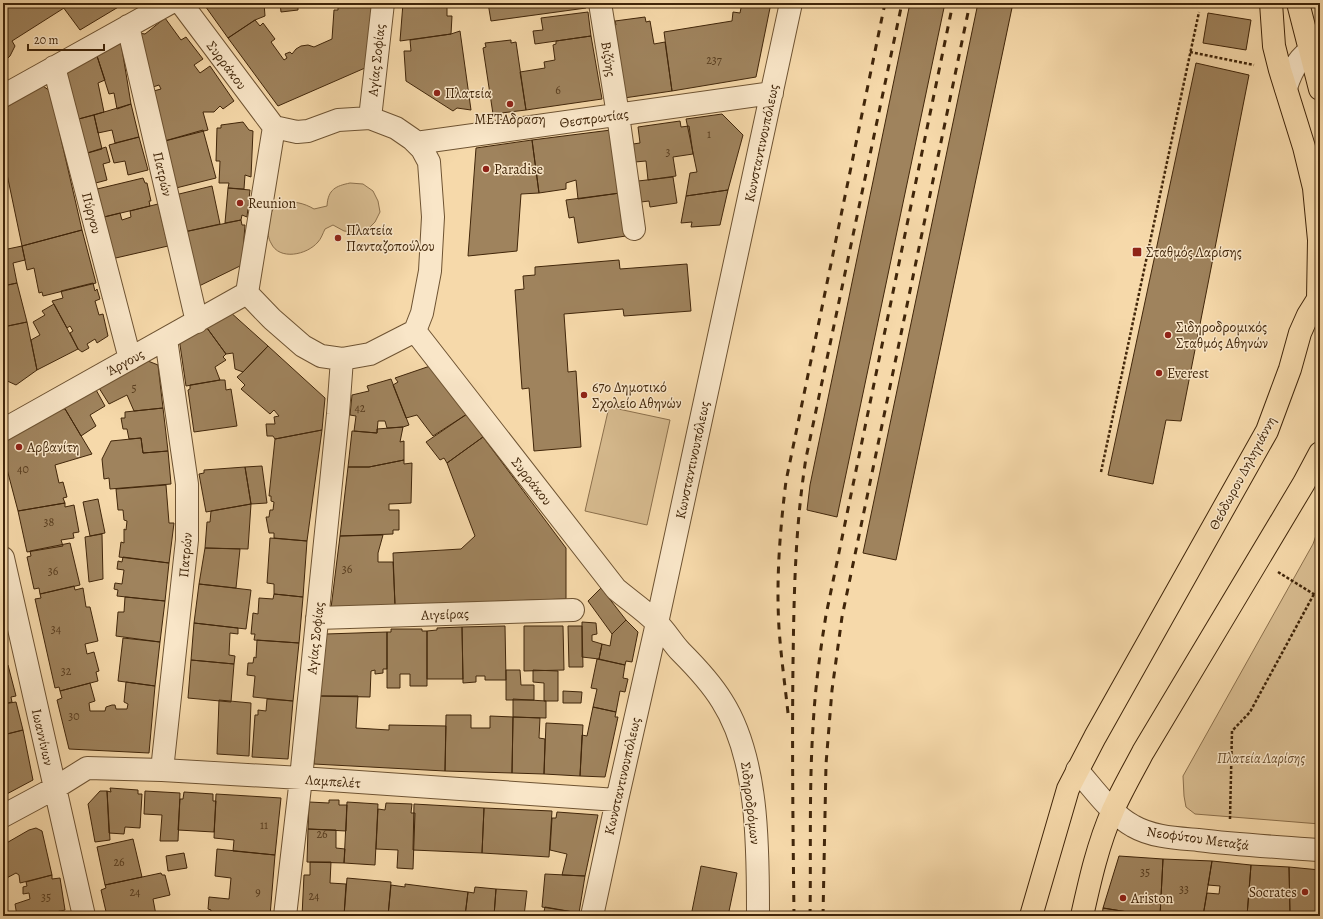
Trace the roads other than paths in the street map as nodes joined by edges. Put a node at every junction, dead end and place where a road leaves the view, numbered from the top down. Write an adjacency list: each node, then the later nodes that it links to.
1 (170, 3): 8 (street)
2 (181, 3): 17 (street, Συρράκου)
3 (383, 3): 16 (street, Αγίας Σοφίας)
4 (600, 3): 15 (street, Βιζύης)
5 (791, 3): 13 (street, Κωνσταντινουπόλεως)
6 (1271, 3): 11 (main road, Θεόδωρου Δηληγιάννη)
7 (1298, 3): 9 (main road)
8 (128, 26): 10 (street); 22 (street, Πατρών)
9 (1315, 49): 11 (street); 12 (main road)
10 (54, 67): 14 (street); 25 (street, Πύργου)
11 (1283, 79): 21 (main road, Θεόδωρου Δηληγιάννη)
12 (1320, 89)
13 (772, 94): 15 (street, Θεσπρωτίας); 32 (street, Κωνσταντινουπόλεως)
14 (3, 96)
15 (618, 115): 18 (street, Θεσπρωτίας); 19 (street, Βιζύης)
16 (370, 118): 17 (street); 18 (street)
17 (274, 127): 20 (street)
18 (416, 143): 23 (street)
19 (634, 229)
20 (248, 294): 22 (street, Άργους); 26 (street)
21 (1319, 298): 34 (main road, Θεόδωρου Δηληγιάννη)
22 (197, 322): 24 (street, Άργους)
23 (415, 331): 26 (street); 32 (street, Συρράκου)
24 (166, 339): 25 (street, Άργους); 33 (street, Πατρών)
25 (130, 359): 27 (street, Άργους)
26 (342, 359): 31 (street, Αγίας Σοφίας)
27 (3, 430)
28 (1320, 453): 38 (main road)
29 (3, 558): 36 (street, Ιωαννίνων)
30 (573, 610): 31 (street, Αιγείρας)
31 (317, 618): 35 (street, Αγίας Σοφίας)
32 (657, 622): 37 (street, Κωνσταντινουπόλεως); 44 (street, Σιδηροδρόμων)
33 (162, 770): 35 (street, Λαμπελέτ); 36 (street, Λαμπελέτ)
34 (1077, 770): 38 (street, Νεοφύτου Μεταξά); 45 (main road, Θεόδωρου Δηληγιάννη)
35 (301, 778): 37 (street, Λαμπελέτ); 42 (street, Αγίας Σοφίας)
36 (55, 788): 39 (street, Λαμπελέτ); 41 (street, Ιωαννίνων)
37 (617, 800): 43 (street, Κωνσταντινουπόλεως)
38 (1113, 811): 40 (street, Νεοφύτου Μεταξά); 46 (main road)
39 (3, 816)
40 (1320, 850)
41 (84, 916)
42 (285, 916)
43 (592, 916)
44 (758, 916)
45 (1031, 916)
46 (1082, 916)

